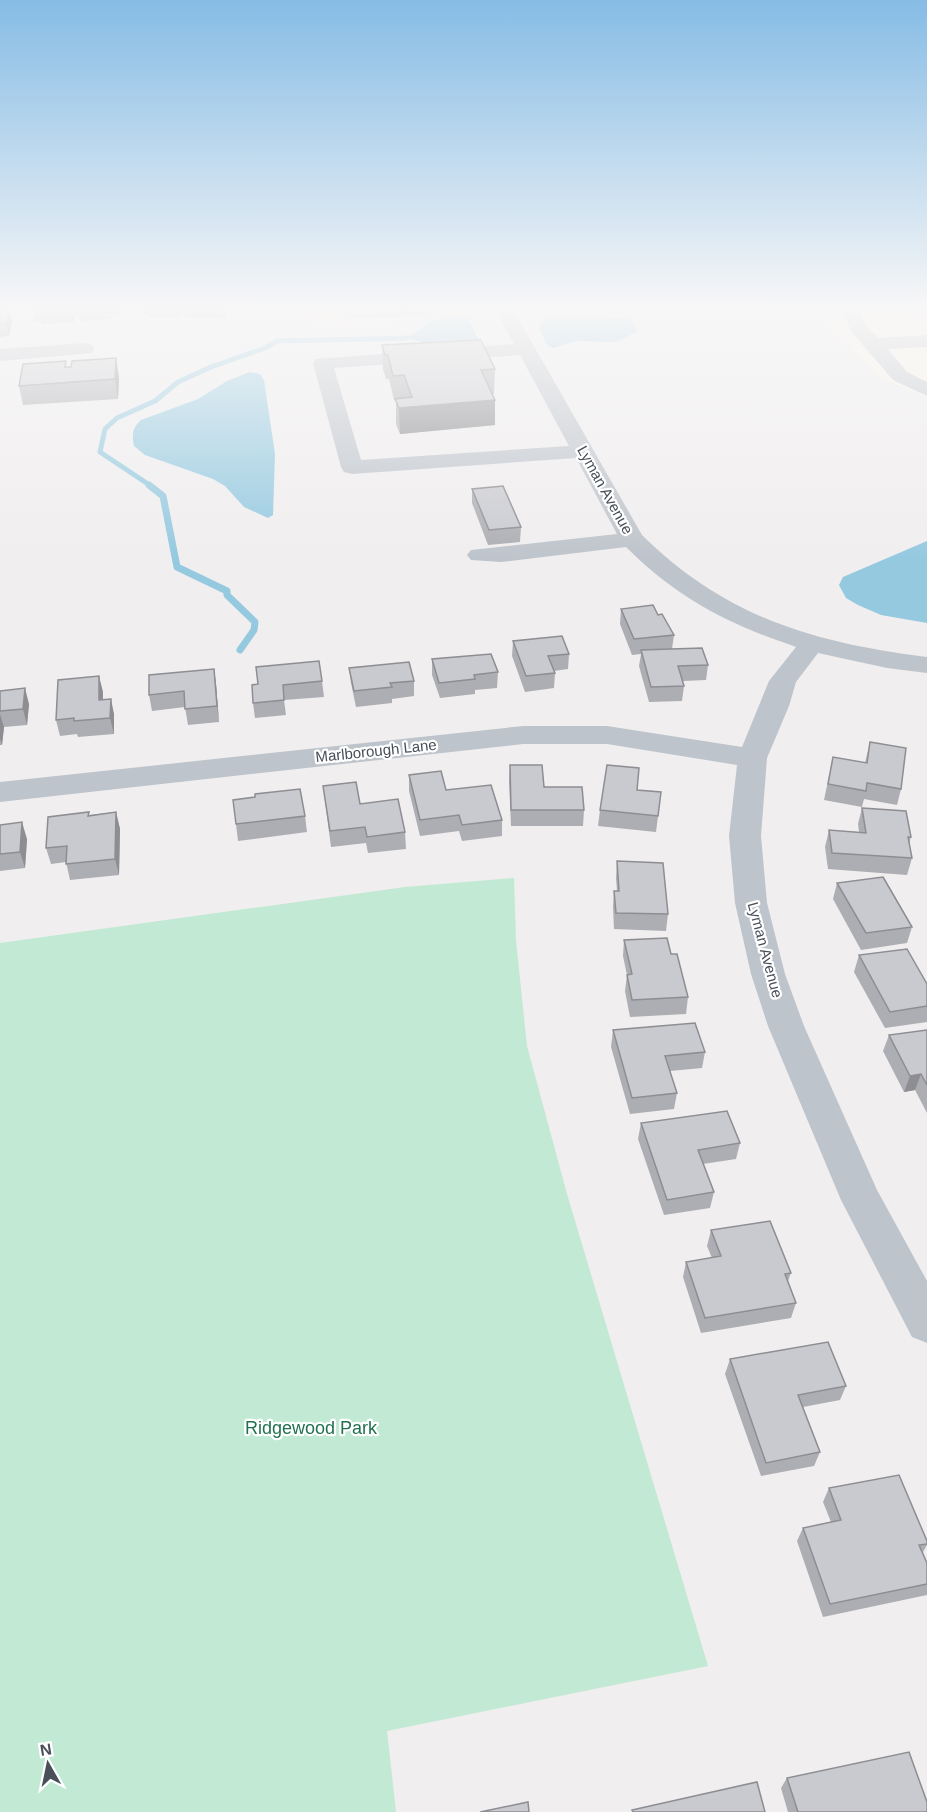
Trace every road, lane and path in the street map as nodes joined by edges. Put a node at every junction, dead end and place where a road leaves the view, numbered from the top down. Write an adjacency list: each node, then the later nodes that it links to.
1 (331, 391): 3 (street)
2 (549, 391): 3 (street, Lyman Avenue)
3 (583, 451): 4 (street, Lyman Avenue)
4 (632, 539): 5 (street); 6 (street, Lyman Avenue)
5 (479, 555)
6 (812, 644): 7 (street); 8 (street, Lyman Avenue)
7 (927, 665)
8 (752, 758): 9 (street, Marlborough Lane); 10 (street, Lyman Avenue)
9 (0, 792)
10 (927, 1323)

